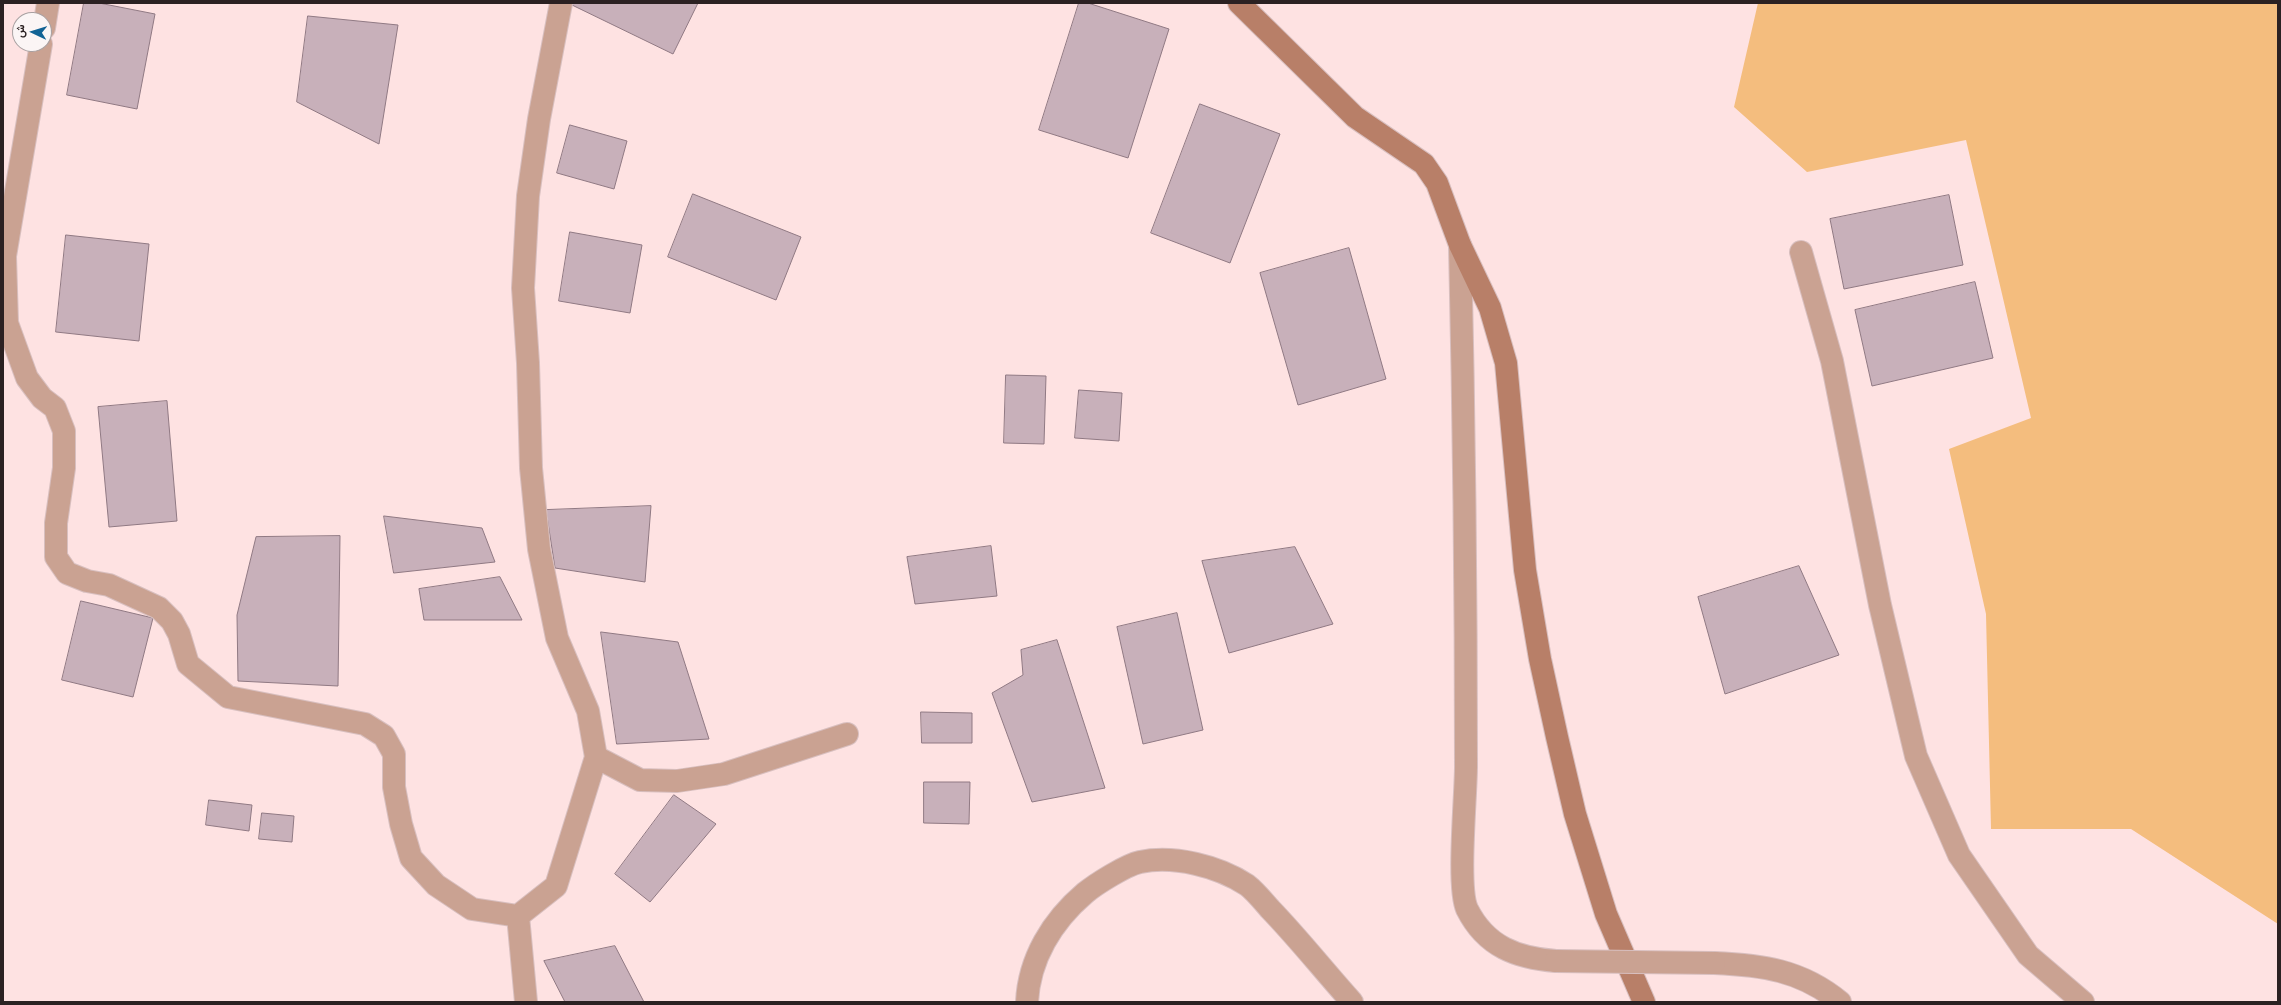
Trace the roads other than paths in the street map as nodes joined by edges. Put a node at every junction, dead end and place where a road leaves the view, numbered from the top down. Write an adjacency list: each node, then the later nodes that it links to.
1 (561, 3): 7 (street)
2 (1238, 3): 4 (main road)
3 (40, 52): 8 (street)
4 (1460, 245): 12 (main road); 13 (street, bridge)
5 (1801, 252): 14 (street)
6 (847, 734): 7 (street)
7 (596, 757): 8 (street)
8 (518, 916): 9 (street)
9 (526, 1002)
10 (1027, 1002): 11 (street)
11 (1352, 1002)
12 (1644, 1002)
13 (1840, 1002)
14 (2083, 1002)

